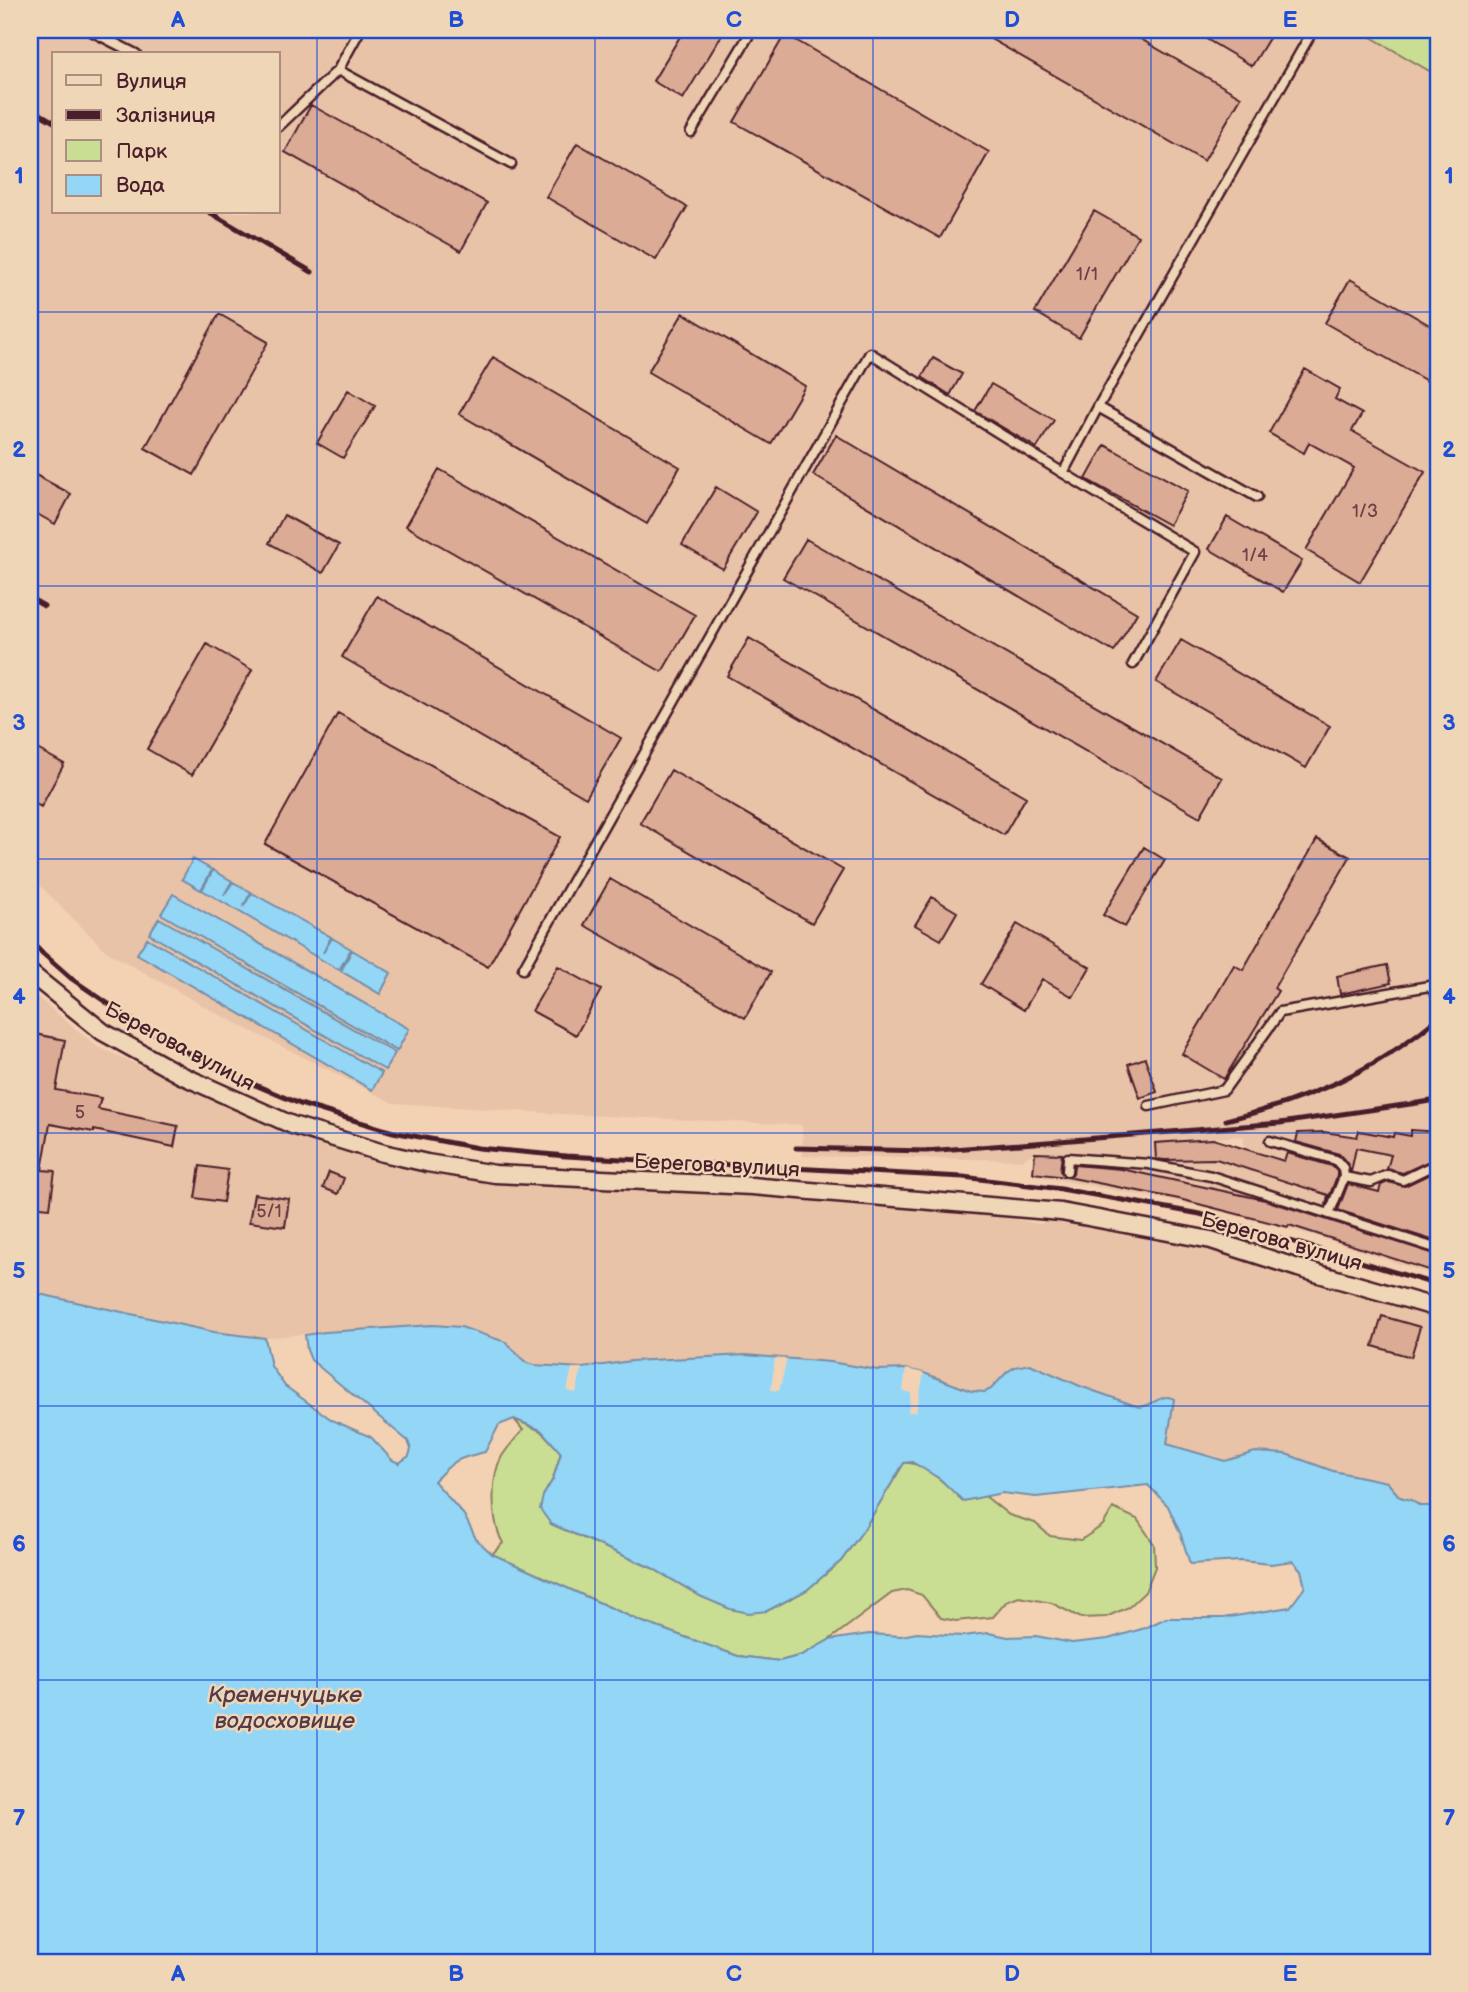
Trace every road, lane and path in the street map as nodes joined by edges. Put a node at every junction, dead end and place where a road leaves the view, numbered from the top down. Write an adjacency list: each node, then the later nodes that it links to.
1 (89, 30): 5 (lane)
2 (360, 30): 6 (lane)
3 (752, 30): 8 (lane)
4 (1312, 30): 10 (lane)
5 (132, 52)
6 (338, 70): 7 (lane); 9 (lane)
7 (280, 126)
8 (691, 132)
9 (511, 164)
10 (1098, 407): 11 (lane); 12 (lane)
11 (1063, 473): 13 (lane); 14 (lane)
12 (1257, 497)
13 (1133, 664)
14 (523, 969)
15 (30, 973): 24 (street, Берегова вулиця)
16 (1438, 996): 17 (lane)
17 (1149, 1106)
18 (1270, 1141): 21 (lane)
19 (1438, 1163): 21 (lane)
20 (1068, 1171): 22 (lane)
21 (1343, 1177): 22 (lane)
22 (1329, 1214): 23 (lane)
23 (1438, 1249)
24 (1438, 1308)

